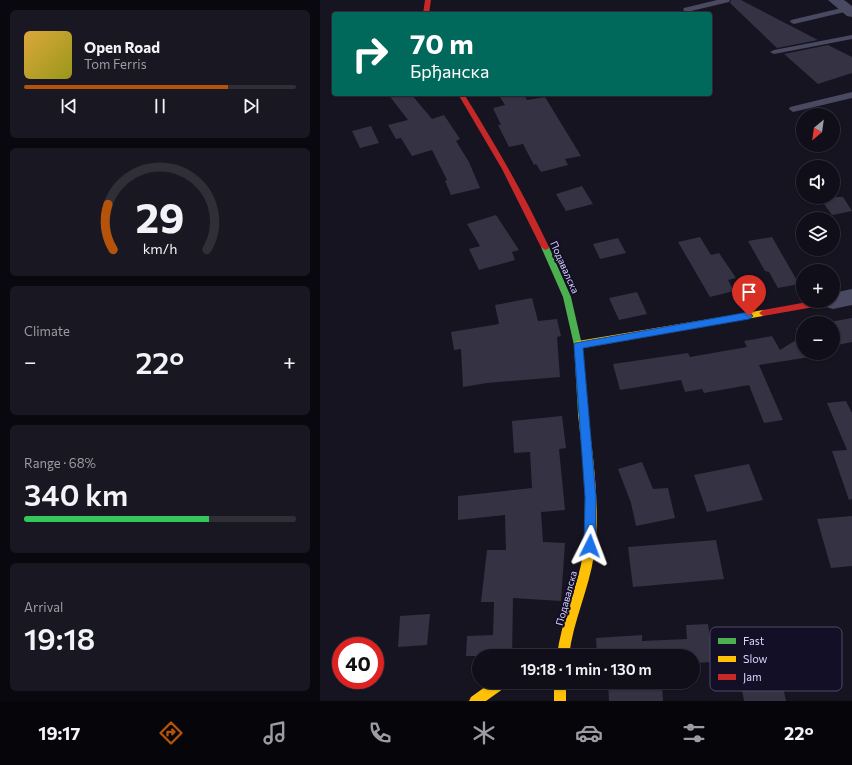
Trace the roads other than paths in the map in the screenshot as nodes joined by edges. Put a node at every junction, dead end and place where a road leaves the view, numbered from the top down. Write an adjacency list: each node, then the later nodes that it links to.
1 (428, 0): 6 (street)
2 (726, 0): 4 (lane)
3 (835, 0): 5 (street)
4 (687, 10)
5 (849, 11): 7 (lane)
6 (426, 12)
7 (794, 22)
8 (852, 37): 9 (lane)
9 (774, 52)
10 (852, 95): 12 (lane)
11 (462, 96): 16 (street, Подавалска)
12 (793, 109)
13 (852, 297): 14 (street)
14 (840, 299)
15 (796, 307): 16 (street)
16 (578, 345): 17 (street, Подавалска)
17 (564, 649)
18 (493, 689): 20 (street)
19 (560, 689): 21 (street)
20 (475, 701)
21 (560, 701)

